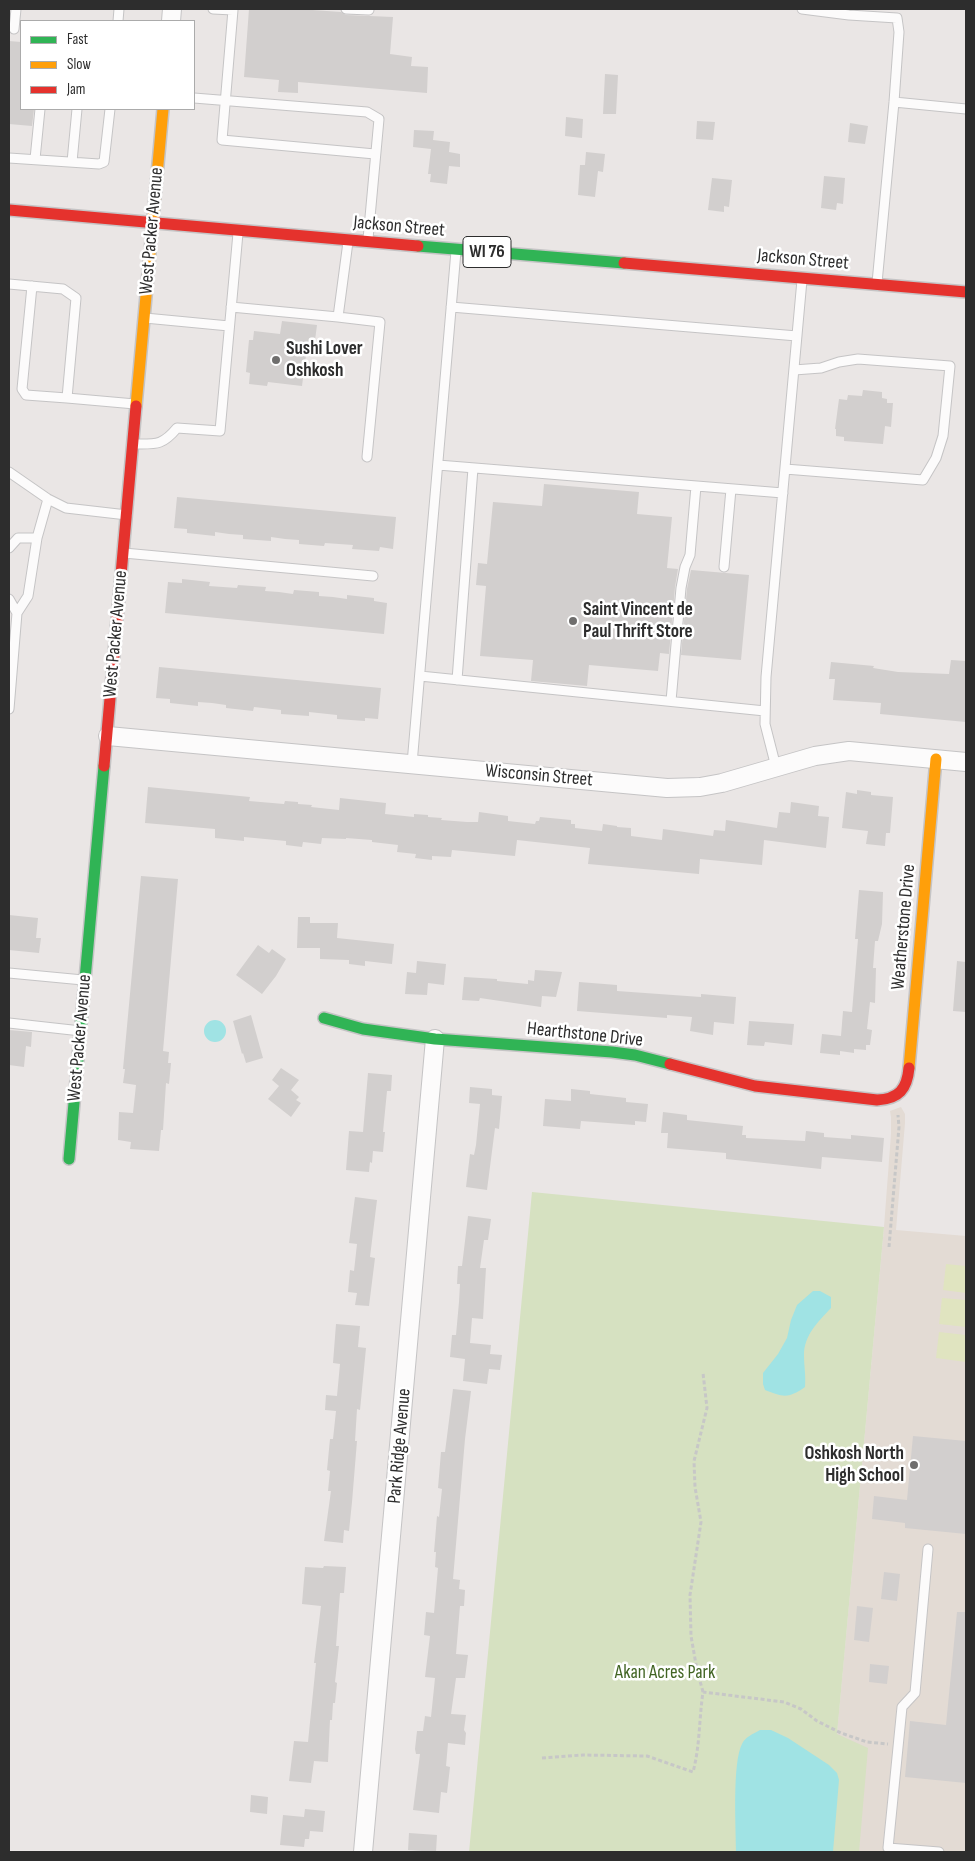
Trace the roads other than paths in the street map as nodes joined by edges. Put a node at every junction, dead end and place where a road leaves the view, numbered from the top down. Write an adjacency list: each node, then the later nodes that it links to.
1 (16, 9): 9 (lane)
2 (213, 9): 3 (lane)
3 (234, 9): 11 (lane)
4 (346, 9): 6 (lane)
5 (802, 9): 7 (lane)
6 (369, 10)
7 (849, 12): 8 (lane)
8 (897, 13): 12 (lane)
9 (15, 30)
10 (195, 98): 11 (lane)
11 (224, 100): 18 (lane); 18 (lane)
12 (894, 102): 13 (lane); 29 (lane)
13 (966, 109)
14 (40, 110): 20 (lane)
15 (76, 110): 21 (lane)
16 (110, 110): 21 (lane)
17 (163, 110): 23 (street, West Packer Avenue)
18 (375, 154): 26 (lane)
19 (9, 158): 20 (lane)
20 (35, 159): 21 (lane)
21 (72, 162)
22 (9, 210): 23 (street, Jackson Street / WI 76)
23 (152, 224): 24 (street, Jackson Street / WI 76); 36 (street, West Packer Avenue)
24 (238, 231): 25 (street, Jackson Street / WI 76); 33 (lane)
25 (348, 240): 26 (street, Jackson Street / WI 76); 35 (lane)
26 (368, 242): 27 (street, Jackson Street / WI 76)
27 (456, 250): 28 (street, Jackson Street / WI 76); 34 (lane)
28 (802, 277): 29 (street, Jackson Street / WI 76); 38 (lane)
29 (877, 283): 32 (street, Jackson Street / WI 76)
30 (9, 284): 31 (lane)
31 (32, 286): 40 (lane); 40 (lane)
32 (966, 292)
33 (231, 307): 35 (lane); 37 (lane)
34 (451, 307): 38 (lane); 44 (lane)
35 (338, 317): 43 (lane)
36 (144, 318): 37 (lane); 41 (street, West Packer Avenue)
37 (229, 326): 42 (lane)
38 (797, 336): 39 (lane)
39 (794, 370): 46 (lane); 46 (lane)
40 (68, 398): 41 (lane)
41 (137, 404): 42 (street, West Packer Avenue)
42 (133, 444): 52 (street, West Packer Avenue)
43 (367, 457)
44 (438, 465): 45 (lane); 60 (lane)
45 (473, 468): 48 (lane); 61 (lane)
46 (785, 469): 50 (lane)
47 (9, 472): 51 (lane)
48 (696, 486): 49 (lane); 62 (lane)
49 (731, 489): 50 (lane); 56 (lane)
50 (783, 493): 64 (lane)
51 (48, 499): 52 (lane); 53 (lane)
52 (127, 515): 55 (street, West Packer Avenue)
53 (37, 538): 54 (lane); 59 (lane)
54 (9, 548)
55 (123, 553): 57 (lane); 65 (street, West Packer Avenue)
56 (724, 567)
57 (373, 576)
58 (9, 599): 59 (lane)
59 (17, 613): 63 (lane)
60 (420, 676): 61 (lane); 68 (lane)
61 (457, 680): 62 (lane)
62 (671, 702): 64 (lane)
63 (9, 709)
64 (765, 711): 69 (lane)
65 (108, 736): 68 (street, Wisconsin Street); 71 (street, West Packer Avenue)
66 (936, 759): 67 (street, Wisconsin Street); 69 (street, Wisconsin Street); 76 (street, Weatherstone Drive)
67 (966, 762)
68 (412, 764): 69 (street, Wisconsin Street)
69 (776, 767)
70 (9, 973): 71 (lane)
71 (86, 981): 74 (street, West Packer Avenue)
72 (324, 1018): 75 (street, Hearthstone Drive)
73 (9, 1023): 74 (lane)
74 (81, 1031): 77 (street, West Packer Avenue)
75 (435, 1039): 76 (street, Hearthstone Drive); 79 (street, Park Ridge Avenue)
76 (896, 1096)
77 (68, 1159)
78 (928, 1550): 80 (lane)
79 (364, 1852)
80 (939, 1852)

